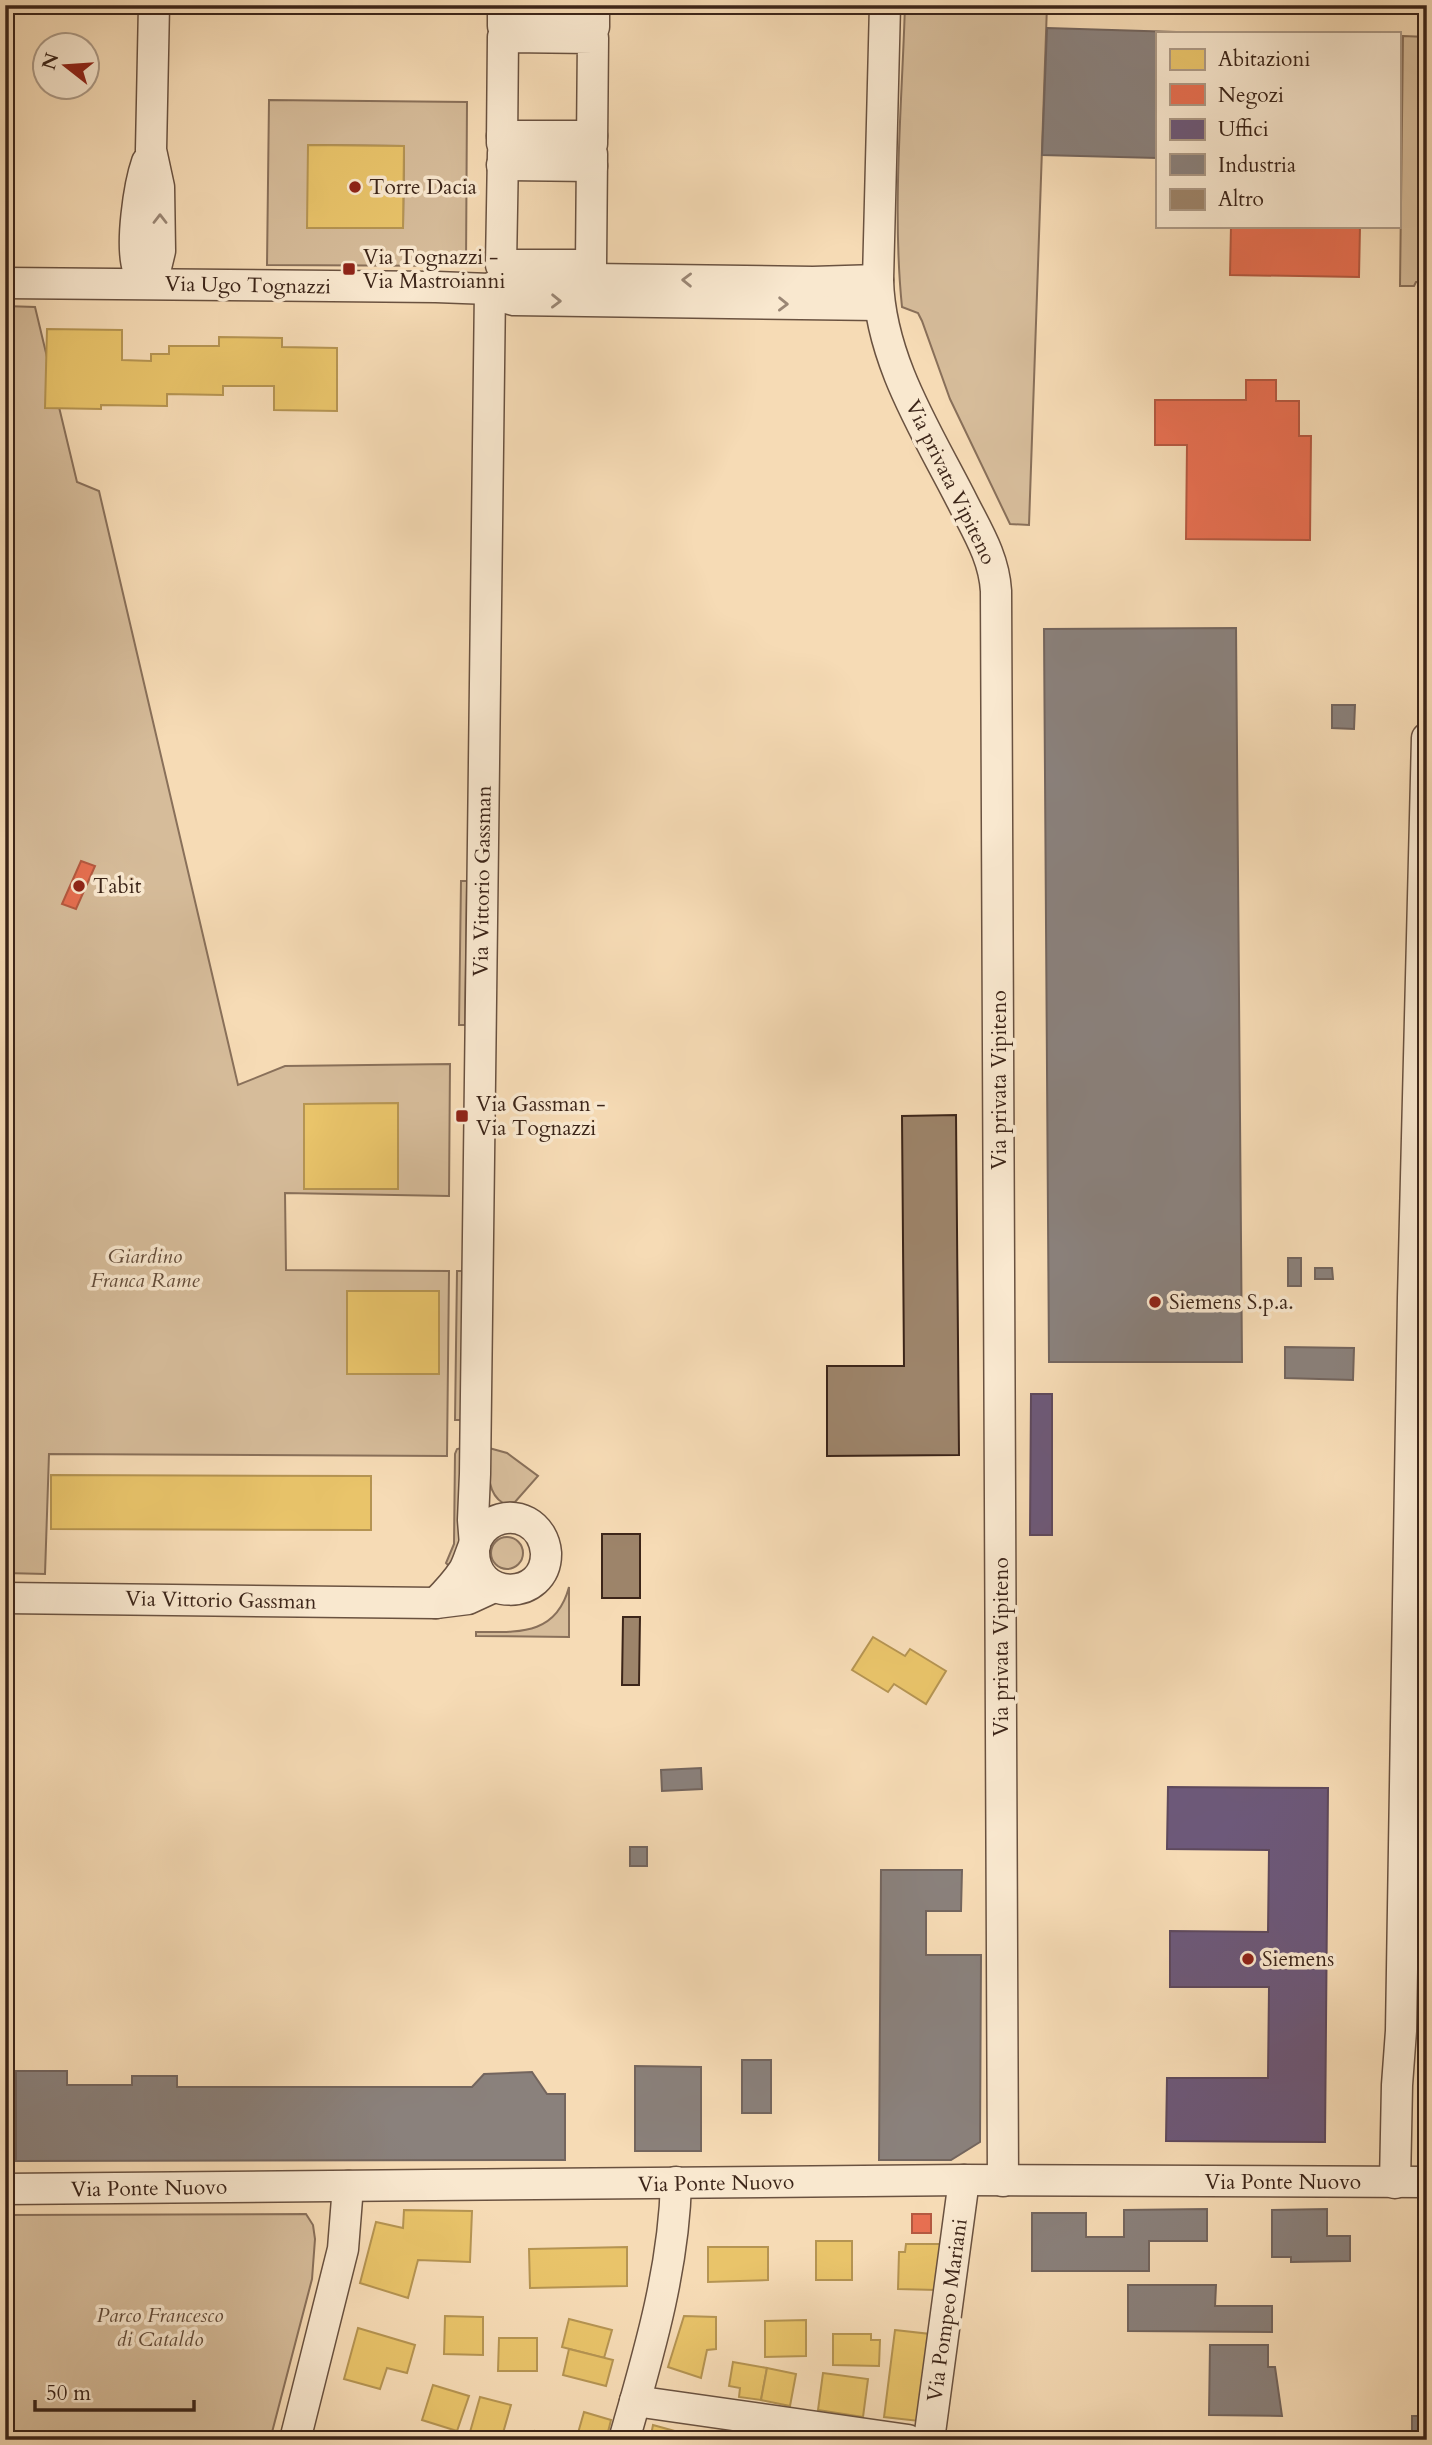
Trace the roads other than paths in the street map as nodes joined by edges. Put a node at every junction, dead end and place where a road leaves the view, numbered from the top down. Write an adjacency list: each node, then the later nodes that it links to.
1 (153, 5): 8 (street)
2 (503, 5): 3 (street)
3 (594, 5)
4 (885, 5): 10 (street, Via privata Vipiteno)
5 (502, 149): 6 (street); 6 (street); 6 (street)
6 (592, 150)
7 (5, 283): 8 (street, Via Ugo Tognazzi)
8 (146, 284): 9 (street, Via Ugo Tognazzi)
9 (490, 289): 10 (street, Via Ugo Tognazzi); 12 (street, Via Vittorio Gassman)
10 (878, 293): 19 (street, Via privata Vipiteno)
11 (1427, 738): 22 (street)
12 (475, 1474): 13 (street, Via Vittorio Gassman); 14 (street, Via Vittorio Gassman)
13 (502, 1518): 14 (street); 15 (street, Via Vittorio Gassman)
14 (474, 1547): 15 (street, Via Vittorio Gassman); 17 (street)
15 (494, 1587): 17 (street, Via Vittorio Gassman)
16 (5, 1598): 17 (street, Via Vittorio Gassman)
17 (436, 1603)
18 (964, 2180): 19 (street, Via Ponte Nuovo); 20 (street, Via Ponte Nuovo); 29 (street, Via Pompeo Mariani)
19 (1003, 2181): 22 (street, Via Ponte Nuovo)
20 (676, 2182): 23 (street, Via Ponte Nuovo); 25 (street)
21 (1427, 2182): 22 (street, Via Ponte Nuovo)
22 (1395, 2183)
23 (348, 2186): 24 (street, Via Ponte Nuovo); 26 (street)
24 (5, 2189)
25 (635, 2402): 27 (street); 28 (street)
26 (295, 2440)
27 (624, 2440)
28 (908, 2440)
29 (929, 2440)

